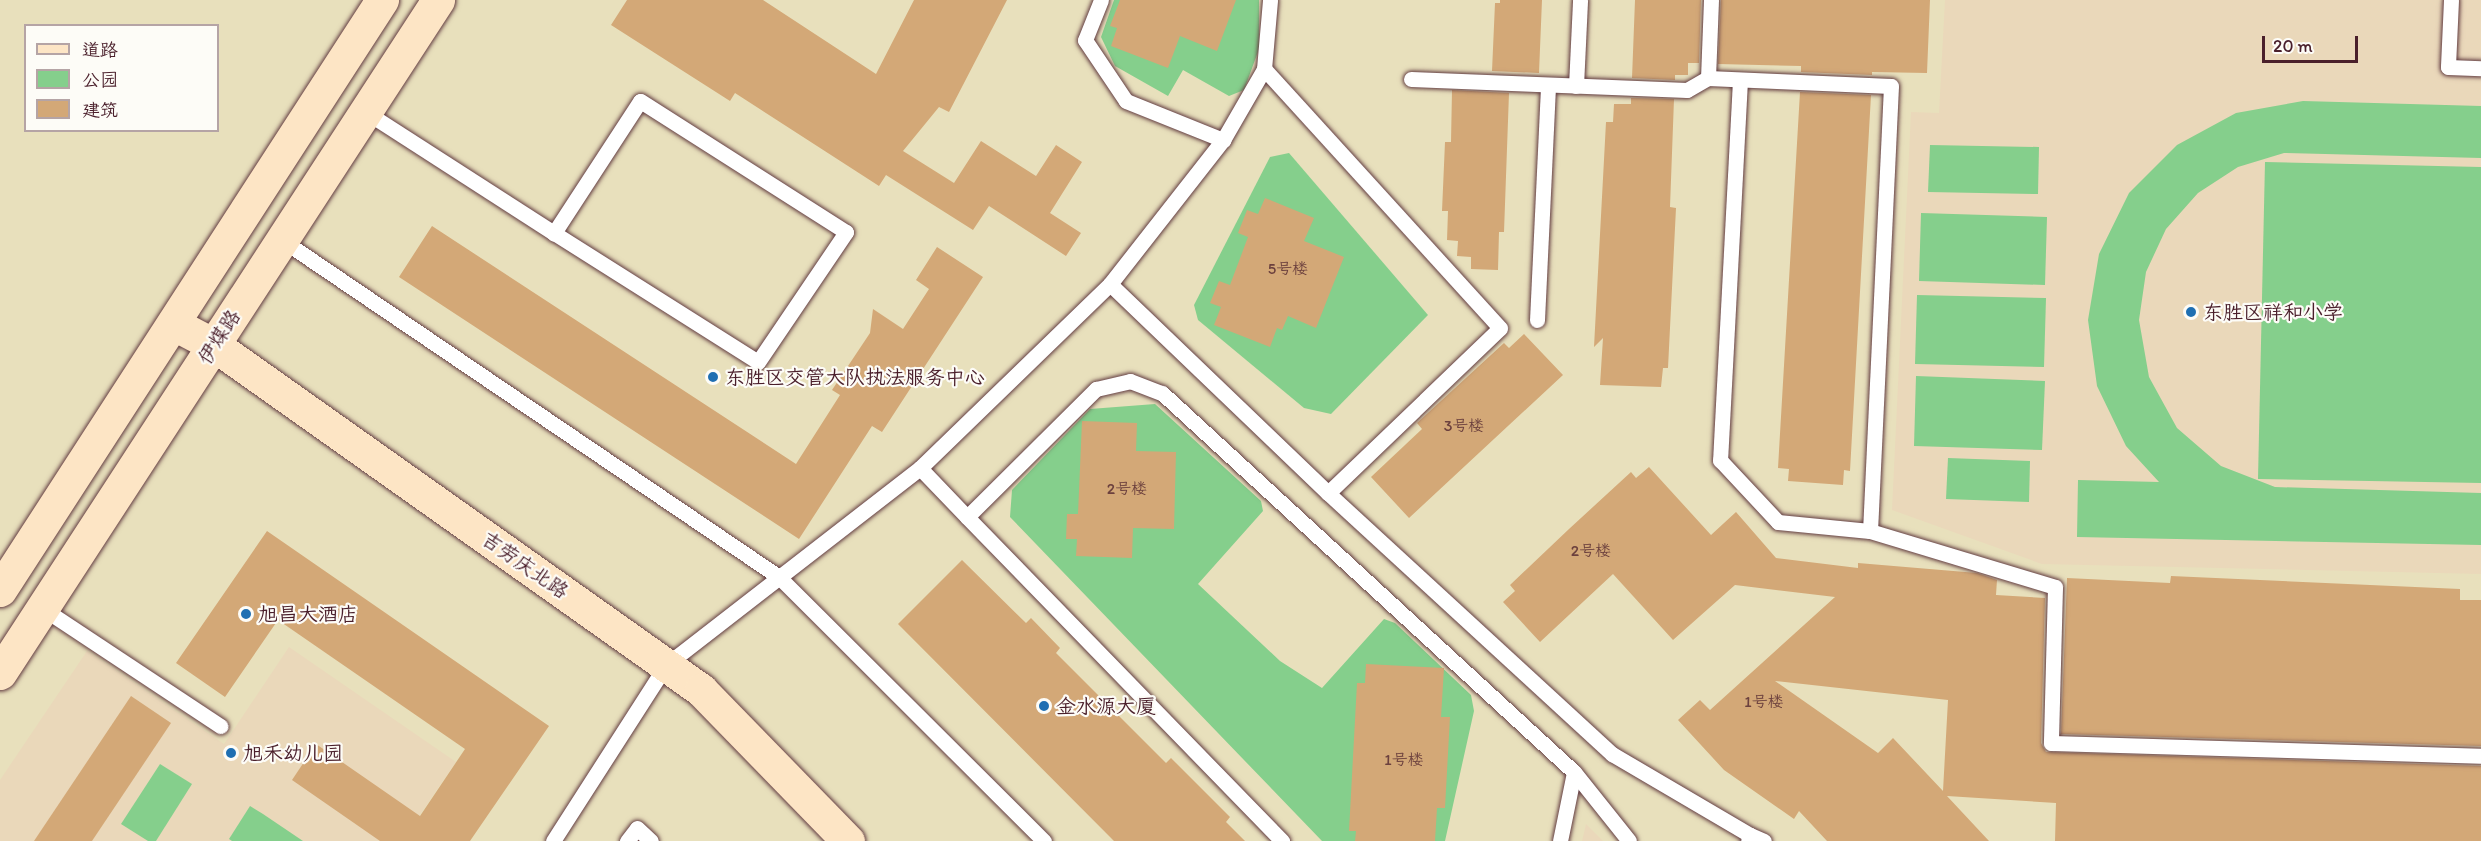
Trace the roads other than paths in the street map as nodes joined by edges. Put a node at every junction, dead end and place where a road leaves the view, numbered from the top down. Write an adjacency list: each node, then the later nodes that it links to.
1 (382, 0): 21 (main road)
2 (438, 0): 15 (main road, 伊煤路)
3 (1101, 0): 16 (lane)
4 (1270, 0): 9 (lane)
5 (1580, 0): 14 (lane)
6 (1712, 0): 10 (lane)
7 (2451, 0): 8 (lane)
8 (2481, 68)
9 (1264, 69): 16 (lane); 24 (lane)
10 (1708, 78): 12 (lane); 14 (lane)
11 (1411, 79): 13 (lane)
12 (1740, 80): 26 (lane); 26 (lane)
13 (1548, 84): 14 (lane); 20 (lane)
14 (1576, 86)
15 (366, 112): 17 (lane); 18 (main road, 伊煤路)
16 (1223, 140): 19 (lane)
17 (555, 232): 17 (lane)
18 (282, 240): 22 (main road, 伊煤路); 27 (lane)
19 (1110, 284): 23 (lane); 24 (lane)
20 (1537, 320)
21 (174, 324): 22 (main road, 吉劳庆北路); 28 (main road)
22 (214, 345): 29 (main road, 伊煤路); 30 (main road, 吉劳庆北路)
23 (920, 468): 25 (lane); 27 (lane)
24 (1329, 493): 35 (lane)
25 (968, 516): 34 (lane); 41 (lane)
26 (1870, 531): 33 (lane)
27 (779, 577): 30 (lane); 40 (lane)
28 (0, 590)
29 (42, 608): 31 (main road, 伊煤路); 32 (lane)
30 (666, 665): 36 (main road, 吉劳庆北路); 37 (lane)
31 (0, 673)
32 (220, 726)
33 (2481, 756)
34 (1574, 772): 42 (lane); 43 (lane)
35 (1754, 839)
36 (847, 840)
37 (553, 841)
38 (627, 841): 39 (lane)
39 (651, 841)
40 (1044, 841)
41 (1282, 841)
42 (1560, 841)
43 (1629, 841)

